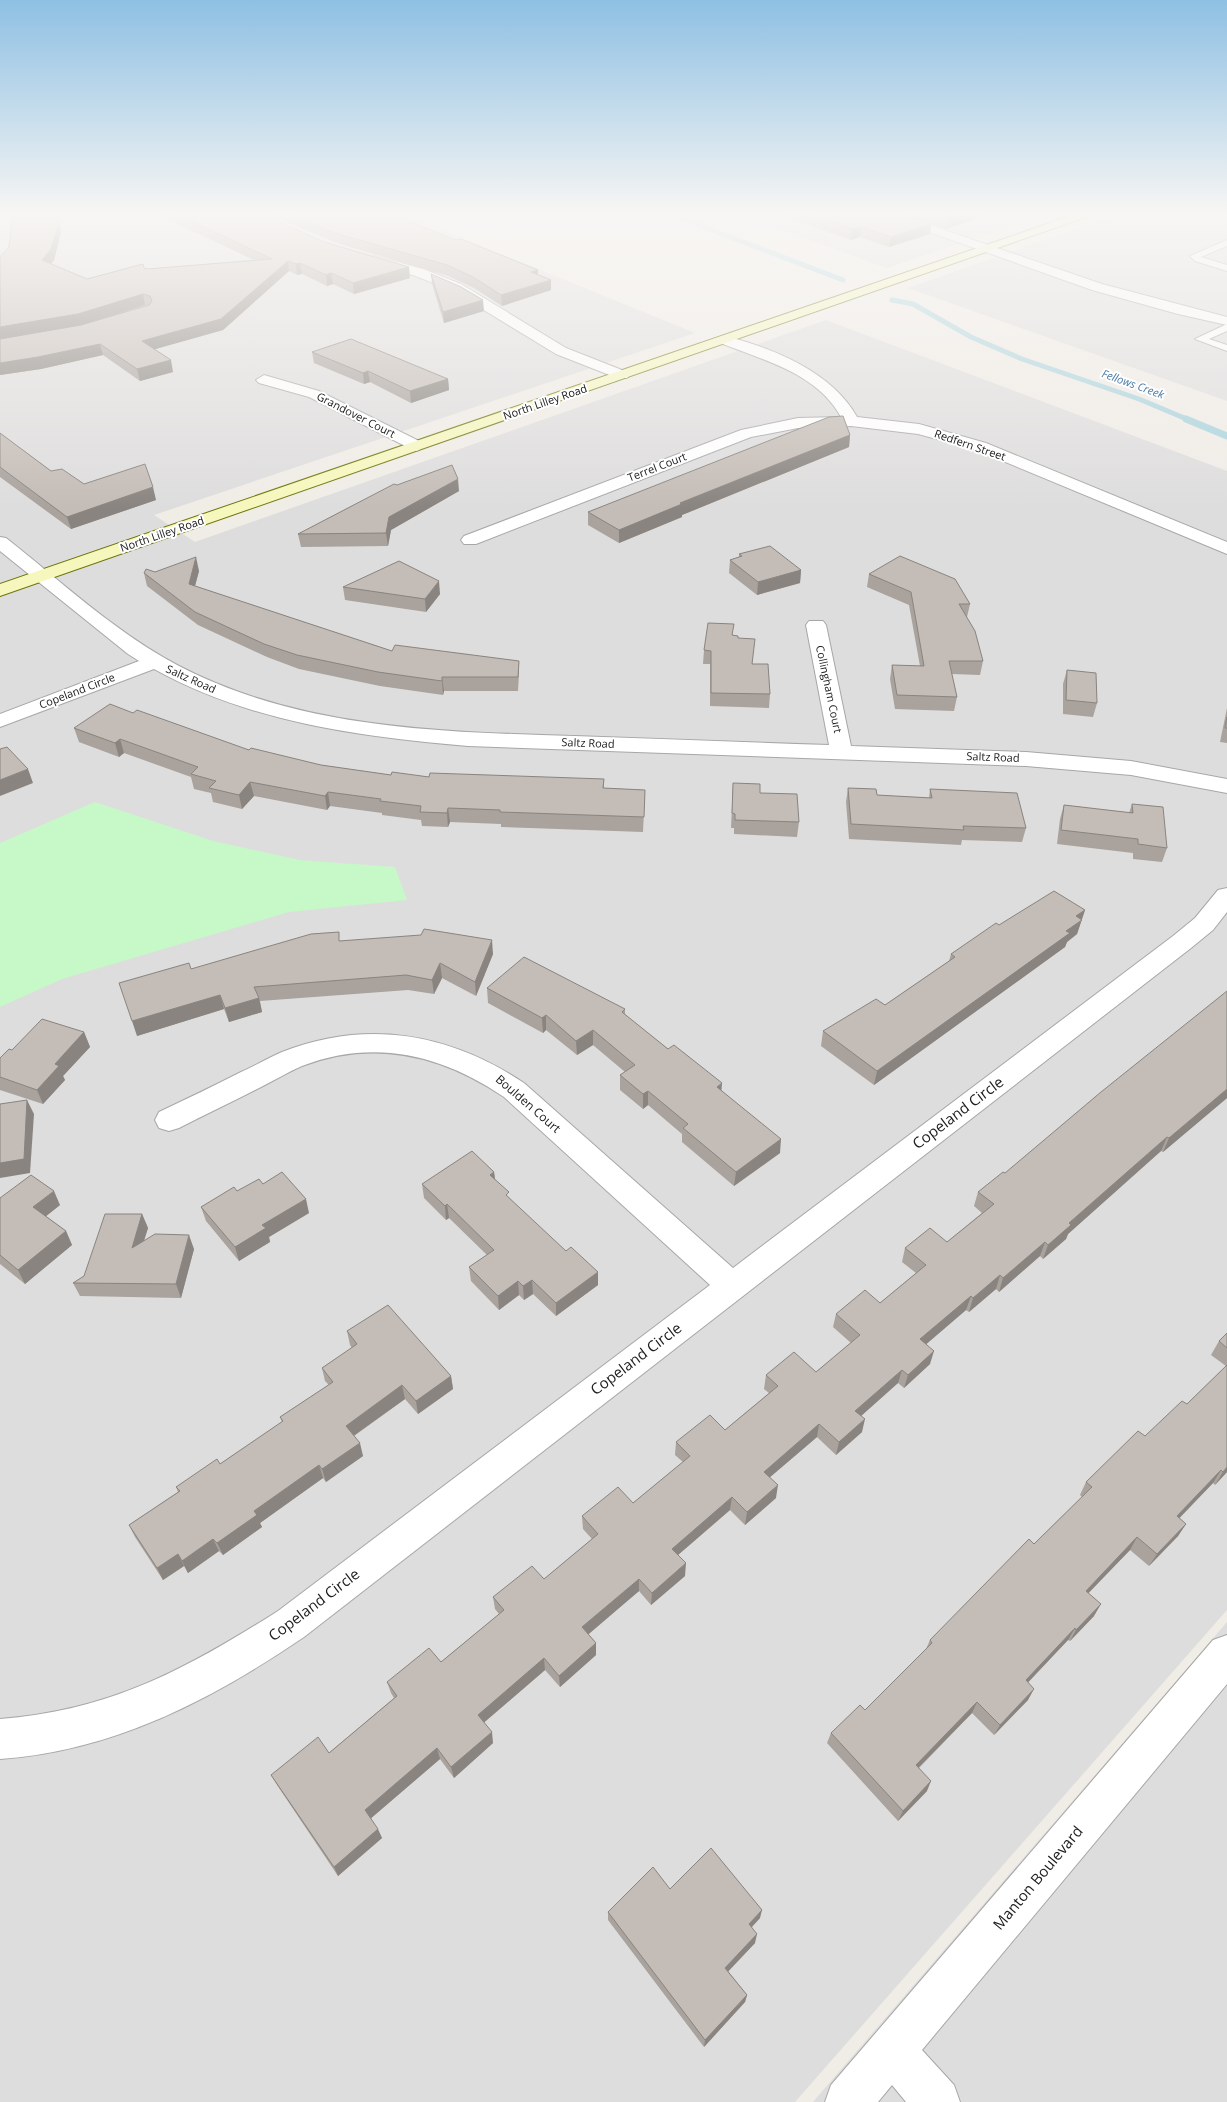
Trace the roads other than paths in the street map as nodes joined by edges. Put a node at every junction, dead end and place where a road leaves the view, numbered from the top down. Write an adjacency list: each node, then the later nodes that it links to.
1 (496, 312): 6 (street)
2 (806, 312): 7 (street, North Lilley Road)
3 (1190, 312): 4 (street)
4 (1227, 321)
5 (1227, 327): 8 (lane)
6 (540, 337): 9 (street); 12 (street)
7 (725, 340): 11 (street, North Lilley Road); 14 (street)
8 (1227, 348)
9 (605, 352)
10 (622, 357): 11 (street)
11 (650, 366): 12 (street, North Lilley Road)
12 (622, 375): 15 (street, North Lilley Road)
13 (264, 380): 15 (street, Grandover Court)
14 (852, 422): 16 (street, Terrel Court); 18 (street, Redfern Street)
15 (417, 446): 19 (street, North Lilley Road)
16 (470, 540)
17 (0, 542): 19 (street, Saltz Road)
18 (1227, 549)
19 (42, 576): 20 (street, North Lilley Road); 22 (street, Saltz Road)
20 (0, 590)
21 (816, 626): 24 (street, Collingham Court)
22 (154, 662): 23 (street, Copeland Circle); 24 (street, Saltz Road)
23 (0, 721)
24 (841, 752): 25 (street, Saltz Road)
25 (1227, 786)
26 (1227, 896): 28 (street, Copeland Circle)
27 (169, 1120): 28 (street, Boulden Court)
28 (732, 1286): 30 (street, Copeland Circle)
29 (1227, 1654): 31 (street, Manton Boulevard)
30 (0, 1739)
31 (892, 2050): 32 (street, Manton Boulevard); 33 (street)
32 (848, 2102)
33 (937, 2102)

